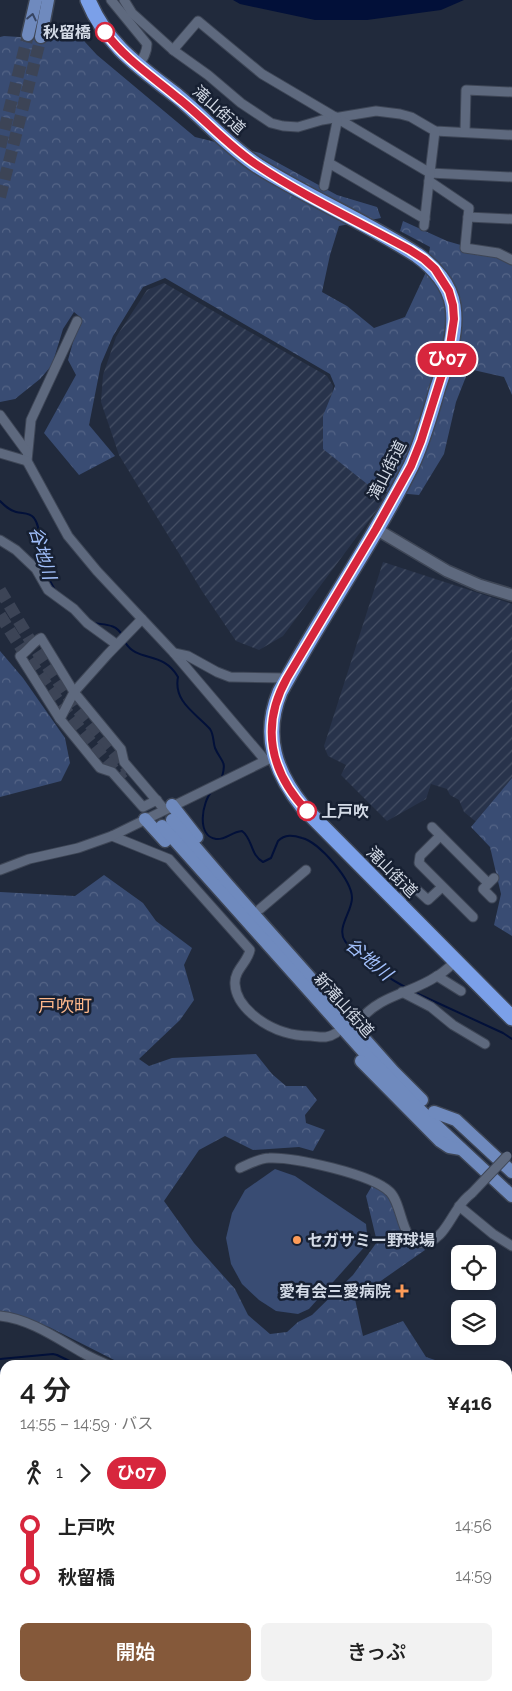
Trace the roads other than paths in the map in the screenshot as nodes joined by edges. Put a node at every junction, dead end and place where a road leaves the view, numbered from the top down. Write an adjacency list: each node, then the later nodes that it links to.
1 (36, 0): 2 (main road, one-way to 1)
2 (48, 0)
3 (88, 0): 7 (highway, 滝山街道)
4 (110, 0): 7 (street)
5 (124, 0): 6 (street)
6 (173, 50): 9 (street); 9 (street)
7 (137, 66): 24 (highway, 滝山街道)
8 (512, 92): 11 (street)
9 (336, 117): 10 (street); 13 (street); 14 (street)
10 (435, 131): 11 (street); 14 (street)
11 (465, 132): 12 (street)
12 (512, 135)
13 (329, 163): 14 (street); 16 (street)
14 (430, 177): 15 (street); 17 (street)
15 (512, 177)
16 (324, 186)
17 (468, 218): 18 (street); 19 (street)
18 (512, 219)
19 (512, 260)
20 (77, 320): 23 (street)
21 (0, 415): 23 (street)
22 (0, 453): 23 (street)
23 (27, 456): 27 (street)
24 (376, 529): 26 (street); 30 (highway, 滝山街道)
25 (0, 540): 28 (street)
26 (512, 595)
27 (142, 620): 28 (street); 29 (street)
28 (116, 644): 31 (street)
29 (174, 653): 30 (street); 33 (street)
30 (287, 678): 33 (highway, 滝山街道)
31 (74, 692): 32 (street); 32 (street); 34 (street)
32 (60, 719): 34 (street)
33 (269, 758): 35 (street); 44 (highway, 滝山街道)
34 (158, 800): 35 (street)
35 (168, 807): 36 (street); 45 (main road)
36 (145, 819): 38 (street); 47 (main road)
37 (432, 827): 39 (street)
38 (112, 836): 40 (street); 47 (street)
39 (440, 836): 42 (street); 43 (street)
40 (0, 870)
41 (306, 870): 45 (street)
42 (442, 887): 44 (street); 46 (street)
43 (492, 898)
44 (397, 902): 48 (highway, 滝山街道)
45 (260, 909): 53 (main road)
46 (473, 917)
47 (253, 946): 54 (main road); 54 (street)
48 (456, 961): 49 (street); 52 (highway, 滝山街道)
49 (437, 976): 50 (street); 51 (street)
50 (461, 991)
51 (403, 992): 53 (street); 55 (street)
52 (512, 1018)
53 (359, 1021): 56 (main road)
54 (336, 1033): 58 (main road)
55 (484, 1044)
56 (393, 1071): 57 (main road, 新滝山街道); 58 (main road, 新滝山街道)
57 (434, 1112): 61 (main road); 62 (main road, 新滝山街道)
58 (463, 1150): 63 (main road, 新滝山街道)
59 (510, 1154): 64 (street, bridge)
60 (240, 1168): 64 (street)
61 (512, 1172)
62 (512, 1184)
63 (512, 1196)
64 (459, 1206): 65 (street)
65 (512, 1246)
66 (0, 1316): 67 (street)
67 (97, 1360)

